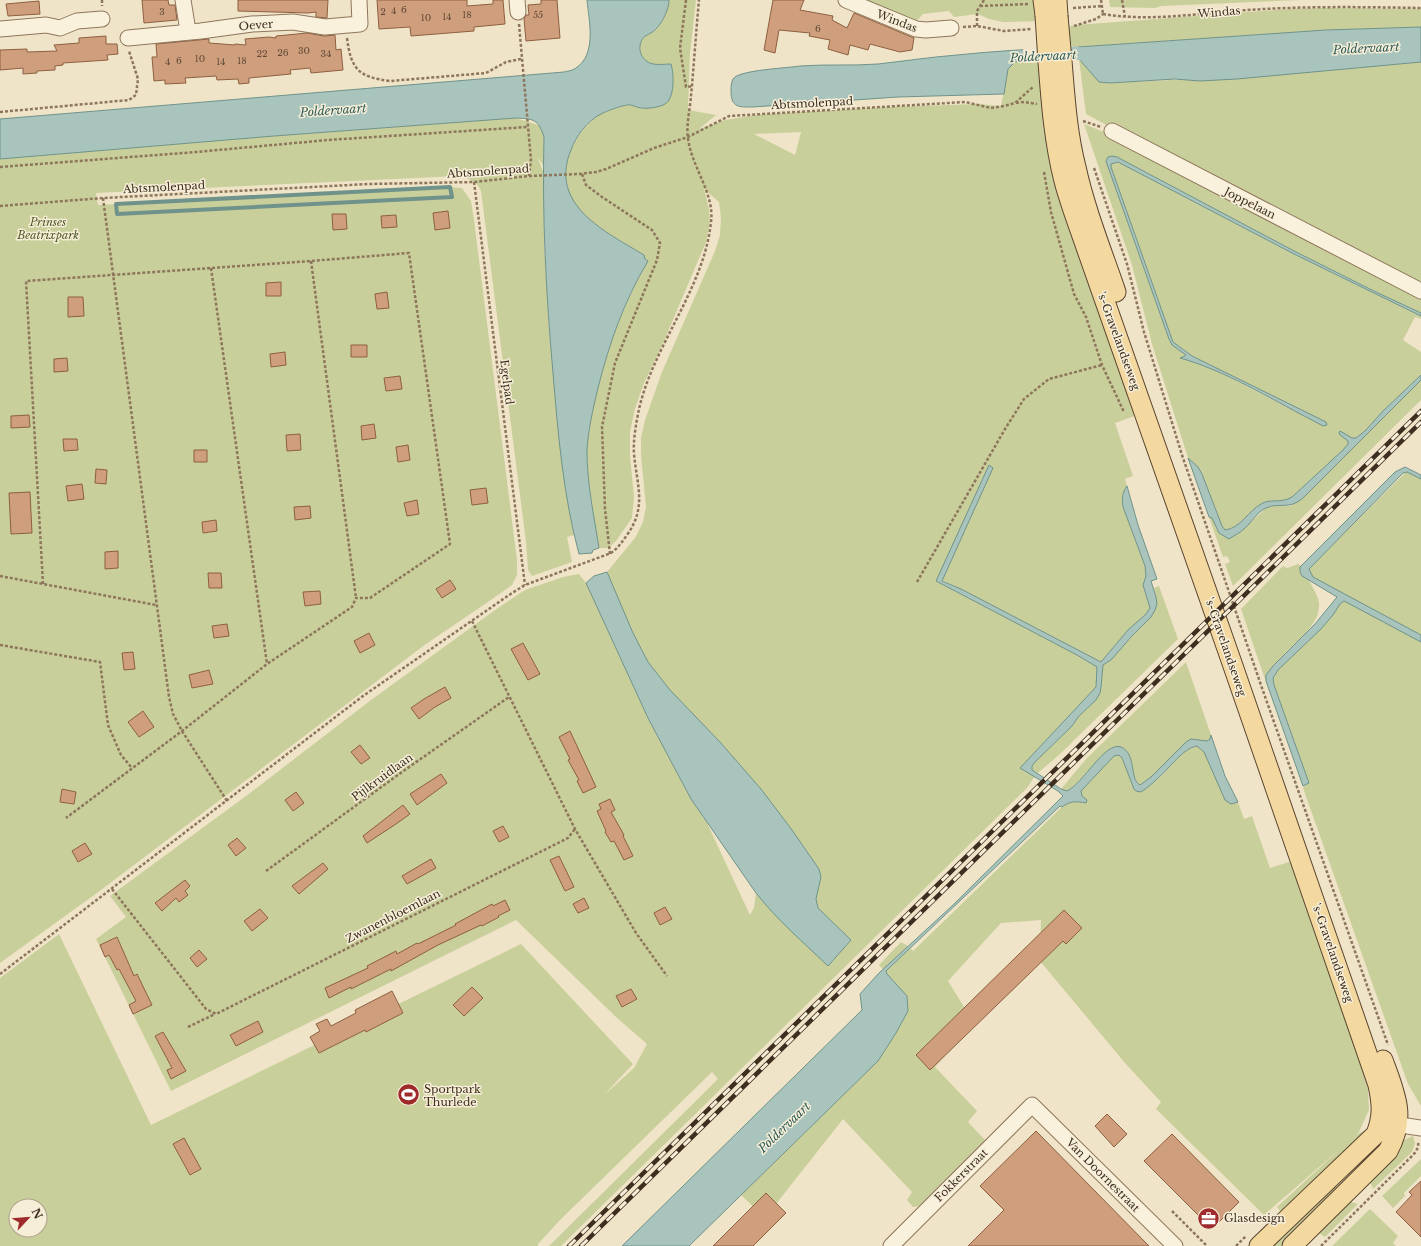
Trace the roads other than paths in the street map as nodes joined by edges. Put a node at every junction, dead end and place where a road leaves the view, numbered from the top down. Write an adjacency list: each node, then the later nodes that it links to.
1 (183, 0): 8 (street)
2 (359, 0): 8 (street, Oever)
3 (846, 0): 6 (street, Windas)
4 (1053, 13): 13 (main road, 's-Gravelandseweg, bridge)
5 (102, 19): 7 (street)
6 (951, 28)
7 (0, 29)
8 (188, 31): 9 (street, Oever)
9 (128, 38)
10 (1112, 131): 11 (street, Joppelaan)
11 (1421, 291)
12 (1032, 1105): 15 (street, Fokkerstraat); 16 (street, Van Doornestraat)
13 (1389, 1124): 14 (street); 17 (main road); 18 (main road, 's-Gravelandseweg)
14 (1419, 1127)
15 (891, 1246)
16 (1175, 1246)
17 (1259, 1246)
18 (1292, 1246)

